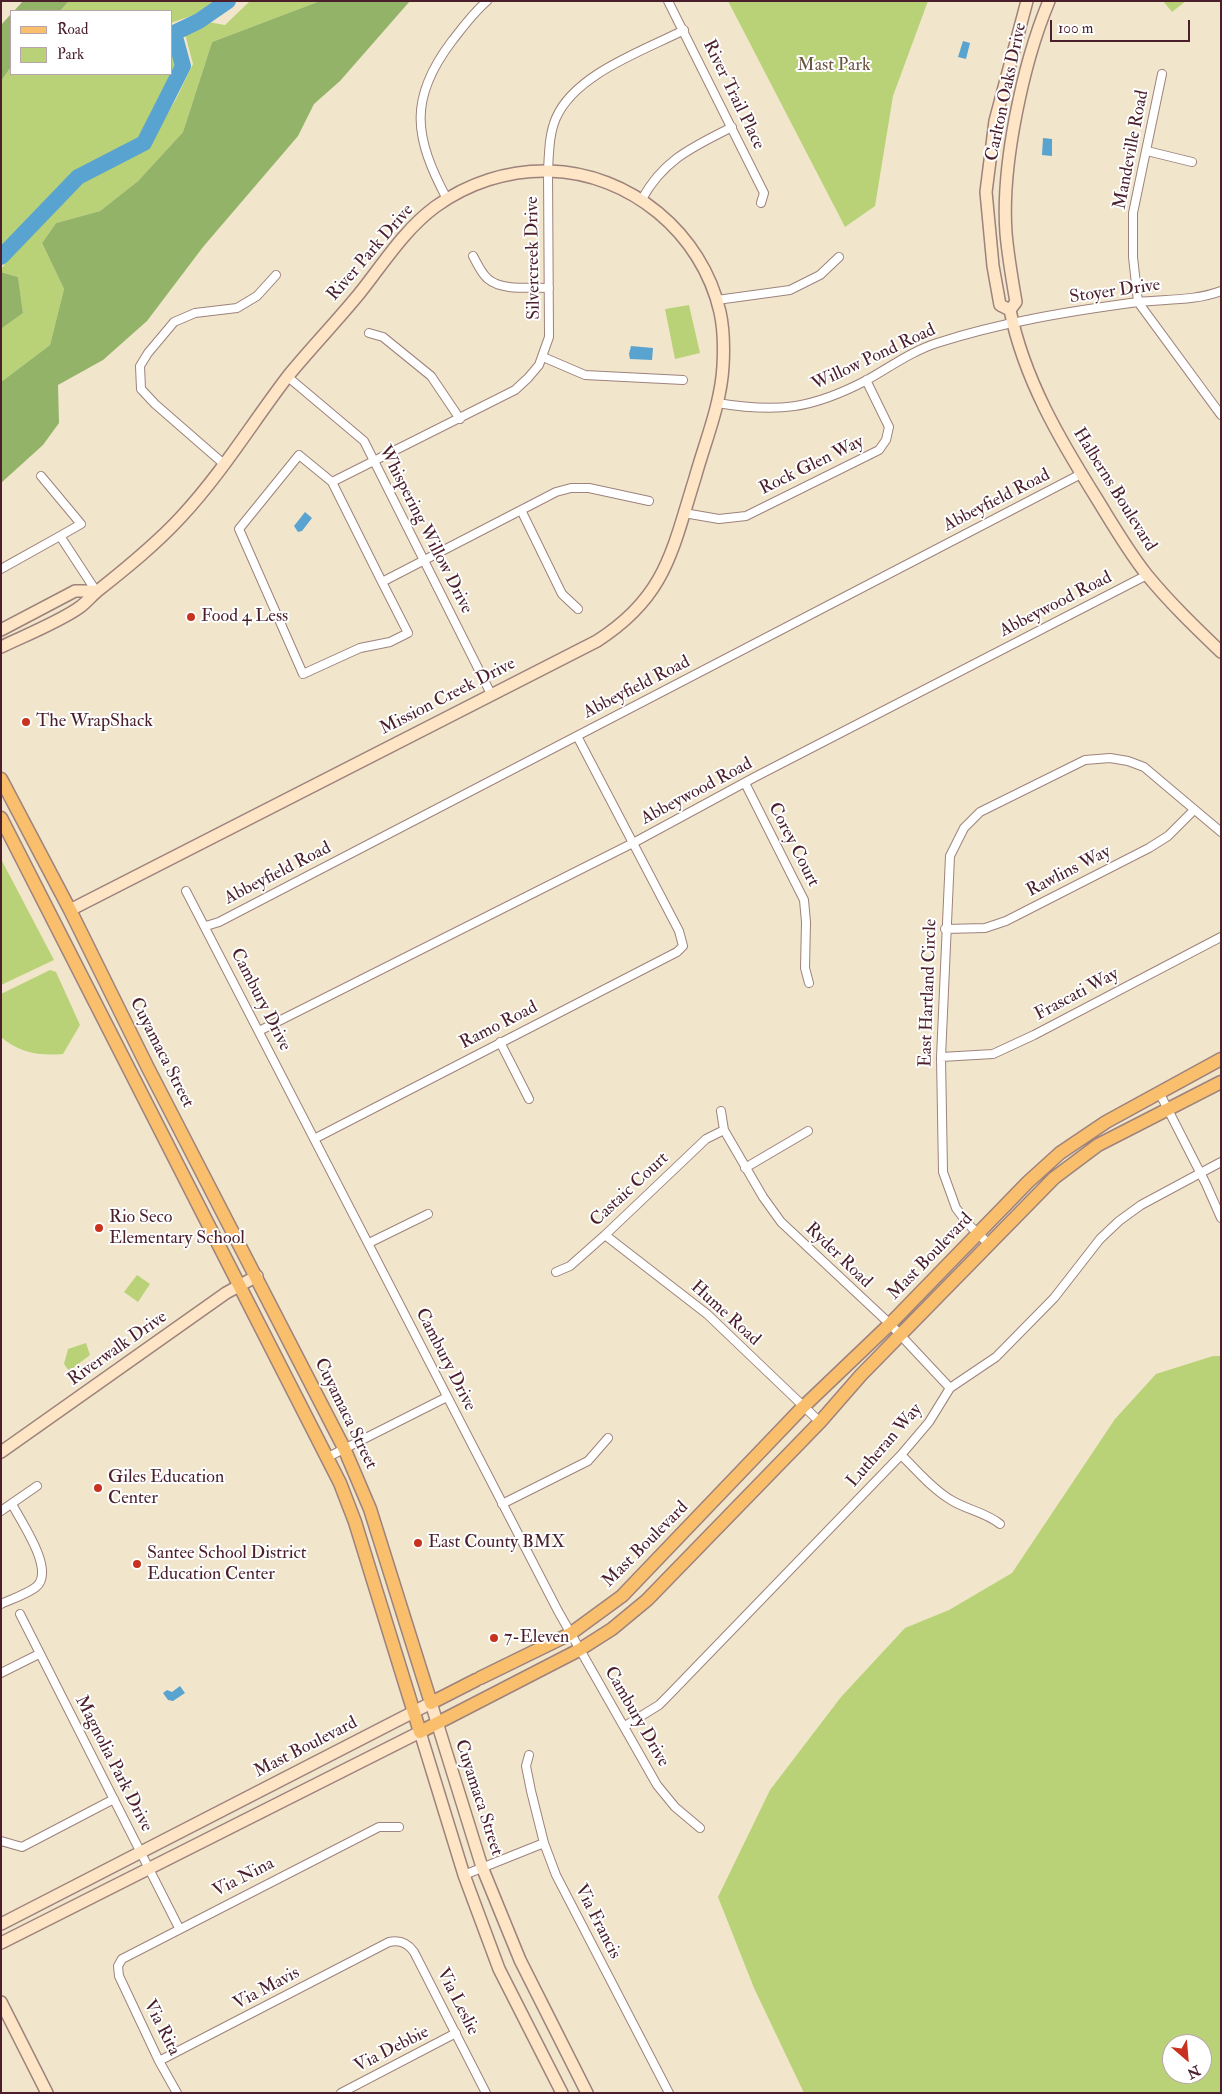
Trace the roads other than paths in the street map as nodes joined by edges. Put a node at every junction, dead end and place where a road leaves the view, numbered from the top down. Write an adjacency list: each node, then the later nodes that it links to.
1 (487, 1): 11 (street)
2 (668, 1): 5 (street, River Trail Place)
3 (1027, 1): 21 (main road, Carlton Oaks Drive)
4 (1049, 1): 21 (main road, Carlton Oaks Drive)
5 (684, 30): 7 (street, River Trail Place); 10 (street, Silvercreek Drive)
6 (1162, 74): 8 (street, Mandeville Road)
7 (732, 128): 12 (street); 13 (street, River Trail Place)
8 (1147, 151): 9 (street); 20 (street, Mandeville Road)
9 (1192, 162)
10 (548, 171): 11 (main road, River Park Drive); 12 (main road, River Park Drive); 17 (street, Silvercreek Drive)
11 (447, 199): 25 (main road, River Park Drive)
12 (642, 200): 19 (main road, River Park Drive)
13 (761, 203)
14 (473, 256): 17 (street)
15 (838, 256): 19 (street)
16 (276, 275): 32 (street)
17 (549, 288): 24 (street, Silvercreek Drive)
18 (1221, 291): 20 (street, Stoyer Drive)
19 (717, 300): 28 (main road, River Park Drive)
20 (1138, 302): 22 (street, Stoyer Drive); 29 (street)
21 (1010, 310): 22 (main road, Carlton Oaks Drive)
22 (1013, 324): 27 (street, Willow Pond Road); 33 (main road, Halberns Boulevard)
23 (369, 333): 30 (street)
24 (543, 357): 26 (street); 30 (street, Silvercreek Drive)
25 (288, 377): 31 (street, Whispering Willow Drive); 32 (main road, River Park Drive)
26 (683, 380)
27 (866, 380): 28 (street, Willow Pond Road); 38 (street, Rock Glen Way)
28 (717, 403): 38 (main road, Mission Creek Drive)
29 (1221, 415)
30 (460, 419): 31 (street, Silvercreek Drive)
31 (376, 462): 35 (street, Silvercreek Drive); 40 (street, Whispering Willow Drive)
32 (225, 465): 44 (main road, River Park Drive)
33 (1081, 474): 42 (main road, Halberns Boulevard); 50 (street, Abbeyfield Road)
34 (41, 476): 39 (street)
35 (332, 482): 43 (street); 43 (street)
36 (649, 501): 37 (street)
37 (521, 510): 40 (street); 45 (street)
38 (684, 513): 49 (main road, Mission Creek Drive)
39 (60, 536): 41 (street); 44 (street)
40 (424, 560): 43 (street); 49 (street, Whispering Willow Drive)
41 (1, 569)
42 (1147, 575): 48 (main road, Halberns Boulevard); 52 (street, Abbeywood Road)
43 (382, 582)
44 (96, 591): 46 (main road); 47 (main road, River Park Drive)
45 (578, 609)
46 (1, 630)
47 (1, 647)
48 (1221, 652)
49 (491, 694): 58 (main road, Mission Creek Drive)
50 (577, 736): 56 (street); 59 (street, Abbeyfield Road)
51 (1, 779): 58 (main road, Cuyamaca Street)
52 (745, 783): 56 (street, Abbeywood Road); 62 (street, Corey Court)
53 (1194, 810): 55 (street, East Hartland Circle); 60 (street, Rawlins Way); 60 (street, East Hartland Circle)
54 (1, 818): 65 (main road, Cuyamaca Street)
55 (1221, 832)
56 (635, 842): 64 (street, Abbeywood Road); 66 (street, Ramo Road)
57 (186, 891): 59 (street, Cambury Drive)
58 (70, 910): 63 (main road, Cuyamaca Street)
59 (206, 926): 64 (street, Cambury Drive)
60 (945, 928): 67 (street, East Hartland Circle)
61 (1221, 937): 67 (street, Frascati Way)
62 (809, 983)
63 (127, 1024): 65 (main road); 87 (main road, Cuyamaca Street)
64 (259, 1031): 76 (street, Cambury Drive)
65 (110, 1032): 88 (main road, Cuyamaca Street)
66 (500, 1042): 71 (street); 76 (street, Ramo Road)
67 (941, 1057): 82 (street, East Hartland Circle)
68 (1221, 1059): 70 (main road, Mast Boulevard)
69 (1221, 1082): 72 (main road, Mast Boulevard)
70 (1159, 1092): 72 (street); 82 (main road, Mast Boulevard)
71 (529, 1100)
72 (1168, 1110): 79 (street); 85 (main road, Mast Boulevard)
73 (721, 1111): 74 (street, Ryder Road)
74 (724, 1130): 78 (street, Ryder Road); 83 (street, Castaic Court)
75 (808, 1131): 78 (street)
76 (314, 1139): 84 (street, Cambury Drive)
77 (1221, 1162): 79 (street, Lutheran Way)
78 (745, 1168): 89 (street, Ryder Road)
79 (1200, 1173): 81 (street); 91 (street, Lutheran Way)
80 (428, 1214): 84 (street)
81 (1221, 1218)
82 (979, 1233): 85 (street, East Hartland Circle); 89 (main road, Mast Boulevard)
83 (605, 1235): 86 (street, Castaic Court); 93 (street, Hume Road)
84 (369, 1244): 92 (street, Cambury Drive)
85 (990, 1245): 90 (main road, Mast Boulevard)
86 (556, 1272)
87 (257, 1276): 88 (main road, Riverwalk Drive); 96 (main road, Cuyamaca Street)
88 (240, 1285): 97 (main road, Riverwalk Drive); 99 (main road, Cuyamaca Street)
89 (890, 1324): 90 (street, Ryder Road); 93 (main road, Mast Boulevard)
90 (900, 1335): 91 (street, Ryder Road); 94 (main road, Mast Boulevard)
91 (950, 1388): 98 (street, Lutheran Way)
92 (447, 1397): 96 (street); 102 (street, Cambury Drive)
93 (802, 1408): 94 (street, Hume Road); 107 (main road, Mast Boulevard)
94 (820, 1422): 108 (main road, Mast Boulevard)
95 (608, 1438): 102 (street)
96 (344, 1448): 99 (street); 111 (main road, Cuyamaca Street)
97 (1, 1452)
98 (902, 1455): 104 (street); 114 (street, Lutheran Way)
99 (328, 1457): 112 (main road, Cuyamaca Street)
100 (37, 1486): 101 (street)
101 (12, 1504): 103 (street); 105 (street)
102 (502, 1504): 107 (street, Cambury Drive)
103 (1, 1511)
104 (1000, 1524)
105 (1, 1604)
106 (20, 1614): 109 (street, Magnolia Park Drive)
107 (570, 1634): 108 (street, Cambury Drive); 111 (main road, Mast Boulevard)
108 (579, 1650): 113 (main road, Mast Boulevard); 114 (street, Cambury Drive)
109 (39, 1654): 110 (street); 117 (street, Magnolia Park Drive)
110 (1, 1673)
111 (431, 1703): 112 (main road, Mast Boulevard); 113 (main road, Cuyamaca Street)
112 (412, 1713): 115 (main road, Cuyamaca Street); 122 (main road, Mast Boulevard)
113 (437, 1723): 115 (main road, Mast Boulevard); 123 (main road, Cuyamaca Street)
114 (625, 1726): 119 (street, Cambury Drive)
115 (420, 1732): 124 (main road, Mast Boulevard); 125 (main road, Cuyamaca Street)
116 (529, 1755): 121 (street, Via Francis)
117 (114, 1799): 120 (street); 122 (street, Magnolia Park Drive)
118 (399, 1827): 127 (street, Via Nina)
119 (700, 1828)
120 (1, 1841)
121 (544, 1843): 123 (street); 140 (street, Via Francis)
122 (141, 1852): 124 (street, Magnolia Park Drive); 126 (main road, Mast Boulevard)
123 (482, 1867): 125 (street); 139 (main road, Cuyamaca Street)
124 (150, 1868): 127 (street, Magnolia Park Drive); 129 (main road, Mast Boulevard)
125 (464, 1874): 138 (main road, Cuyamaca Street)
126 (1, 1924)
127 (179, 1928): 130 (street, Via Nina)
128 (389, 1942): 132 (street, Via Leslie); 133 (street, Via Mavis)
129 (1, 1943)
130 (119, 1976): 133 (street, Via Rita)
131 (1, 2002): 134 (main road)
132 (456, 2034): 136 (street, Via Debbie); 137 (street, Via Leslie)
133 (159, 2061): 135 (street, Via Rita)
134 (47, 2093)
135 (177, 2093)
136 (341, 2093)
137 (486, 2093)
138 (562, 2093)
139 (587, 2093)
140 (669, 2093)

